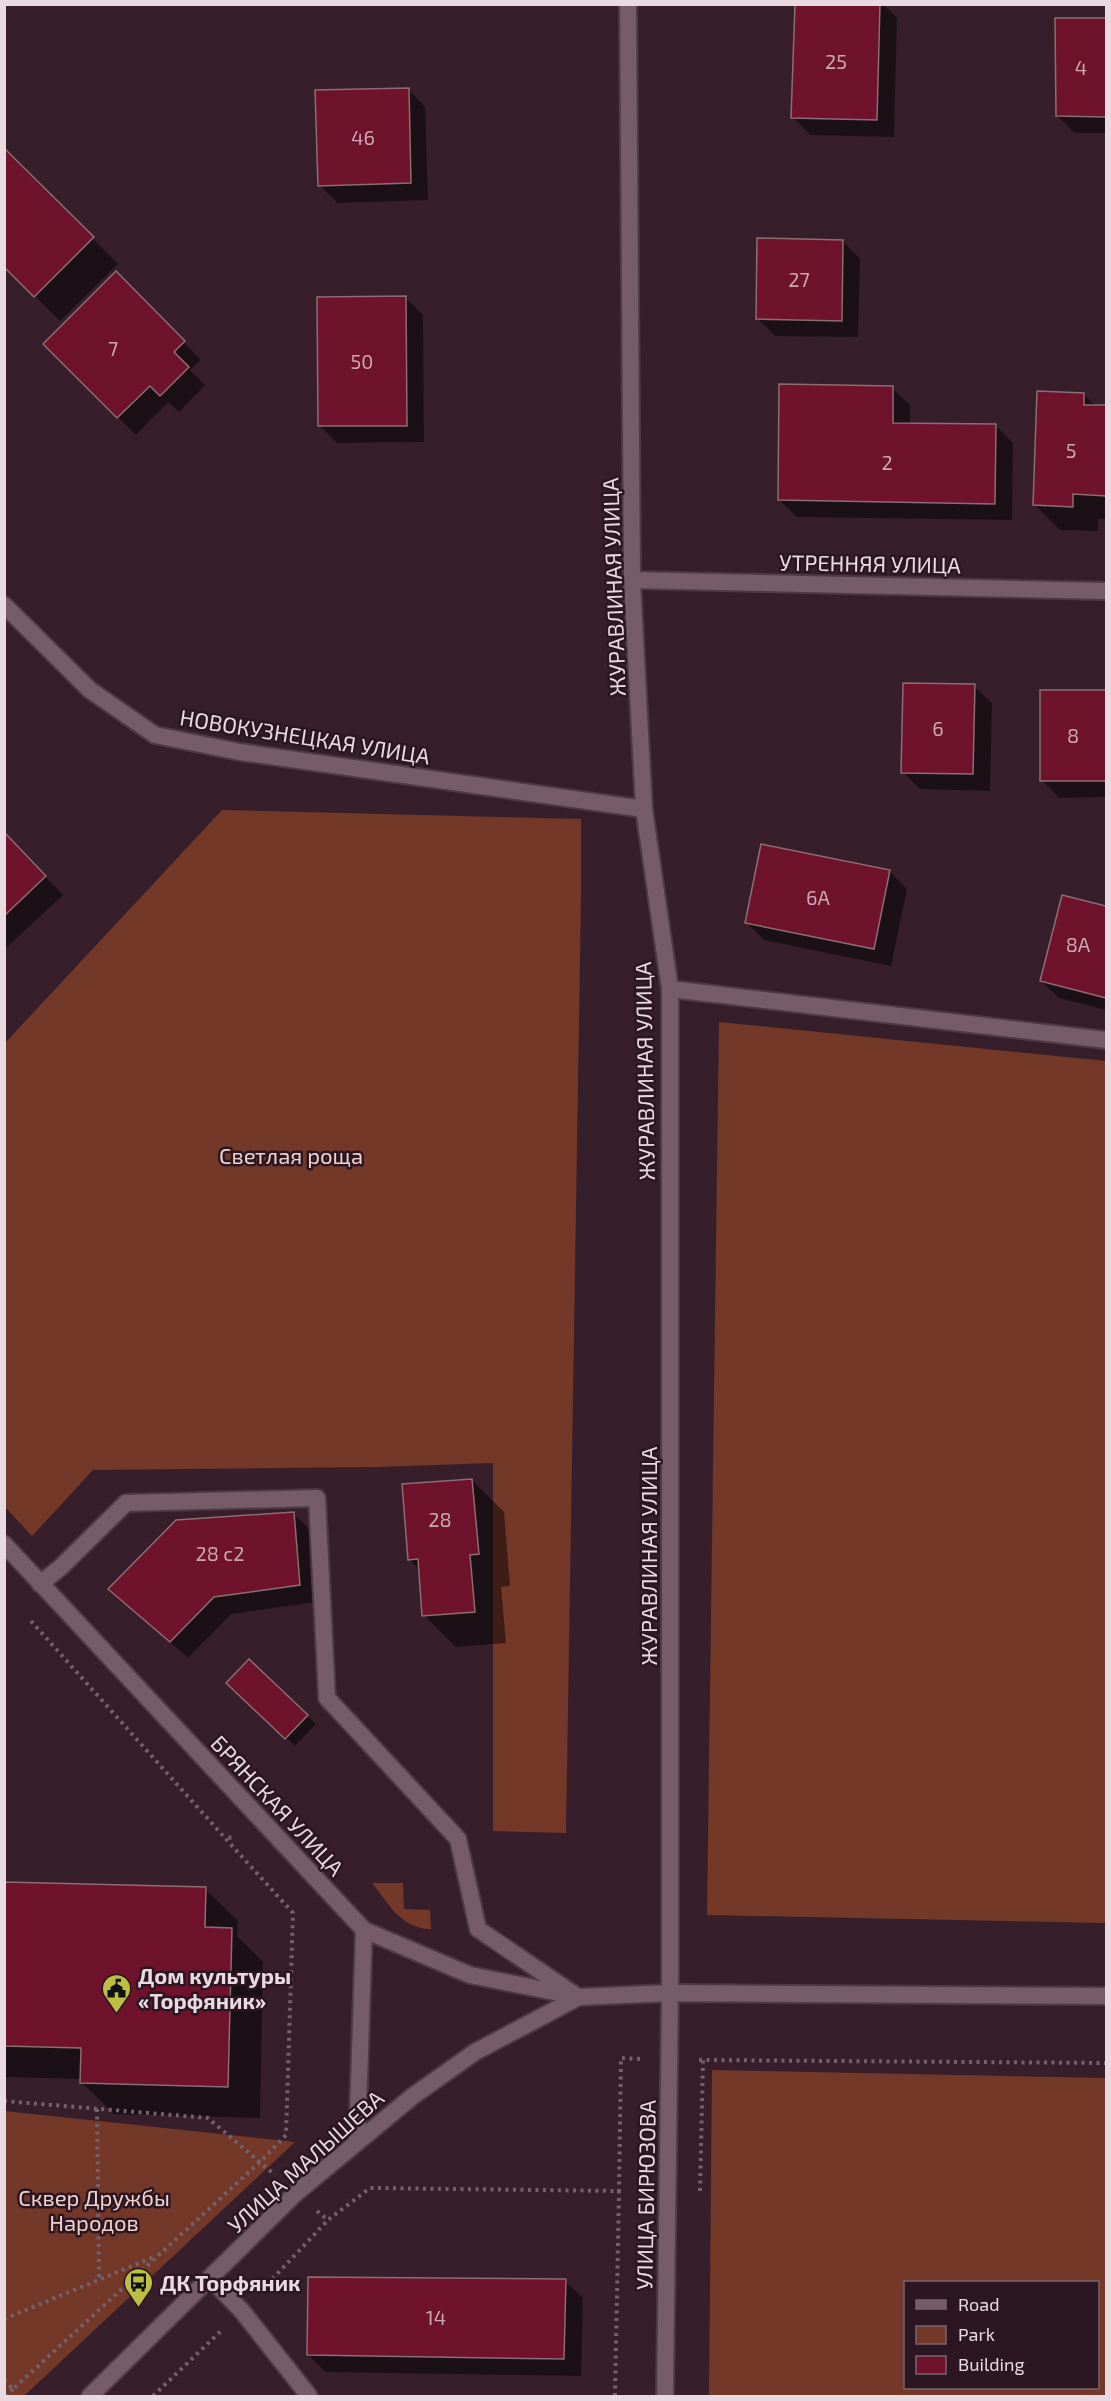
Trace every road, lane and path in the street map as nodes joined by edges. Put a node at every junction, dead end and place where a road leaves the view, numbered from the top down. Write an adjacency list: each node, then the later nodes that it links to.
1 (628, 4): 2 (street, ЖУРАВЛИНАЯ УЛИЦА)
2 (632, 580): 3 (street, УТРЕННЯЯ УЛИЦА); 5 (street, ЖУРАВЛИНАЯ УЛИЦА)
3 (1107, 591)
4 (4, 605): 5 (street, НОВОКУЗНЕЦКАЯ УЛИЦА)
5 (644, 809): 6 (street, ЖУРАВЛИНАЯ УЛИЦА)
6 (670, 989): 7 (street); 14 (street, ЖУРАВЛИНАЯ УЛИЦА)
7 (1107, 1040)
8 (4, 1544): 9 (street, БРЯНСКАЯ УЛИЦА)
9 (40, 1584): 11 (street, БРЯНСКАЯ УЛИЦА); 16 (street)
10 (28, 1617): 12 (path)
11 (278, 1836): 12 (path); 13 (street, БРЯНСКАЯ УЛИЦА)
12 (225, 1838): 20 (path)
13 (364, 1930): 16 (street, БРЯНСКАЯ УЛИЦА); 19 (street)
14 (670, 1994): 15 (street); 16 (street); 32 (street, УЛИЦА БИРЮЗОВА)
15 (1107, 1996)
16 (579, 1997): 19 (street, УЛИЦА МАЛЫШЕВА)
17 (4, 2101): 18 (path)
18 (97, 2109): 20 (path); 24 (path)
19 (357, 2142): 23 (street, УЛИЦА МАЛЫШЕВА)
20 (260, 2162): 22 (path)
21 (619, 2192): 31 (path)
22 (158, 2256): 24 (path); 27 (path)
23 (210, 2278): 29 (street, УЛИЦА МАЛЫШЕВА); 30 (street)
24 (99, 2280): 25 (path)
25 (4, 2319)
26 (4, 2380): 27 (path)
27 (13, 2389): 28 (path)
28 (5, 2397)
29 (90, 2397)
30 (309, 2397)
31 (615, 2397)
32 (664, 2397)

